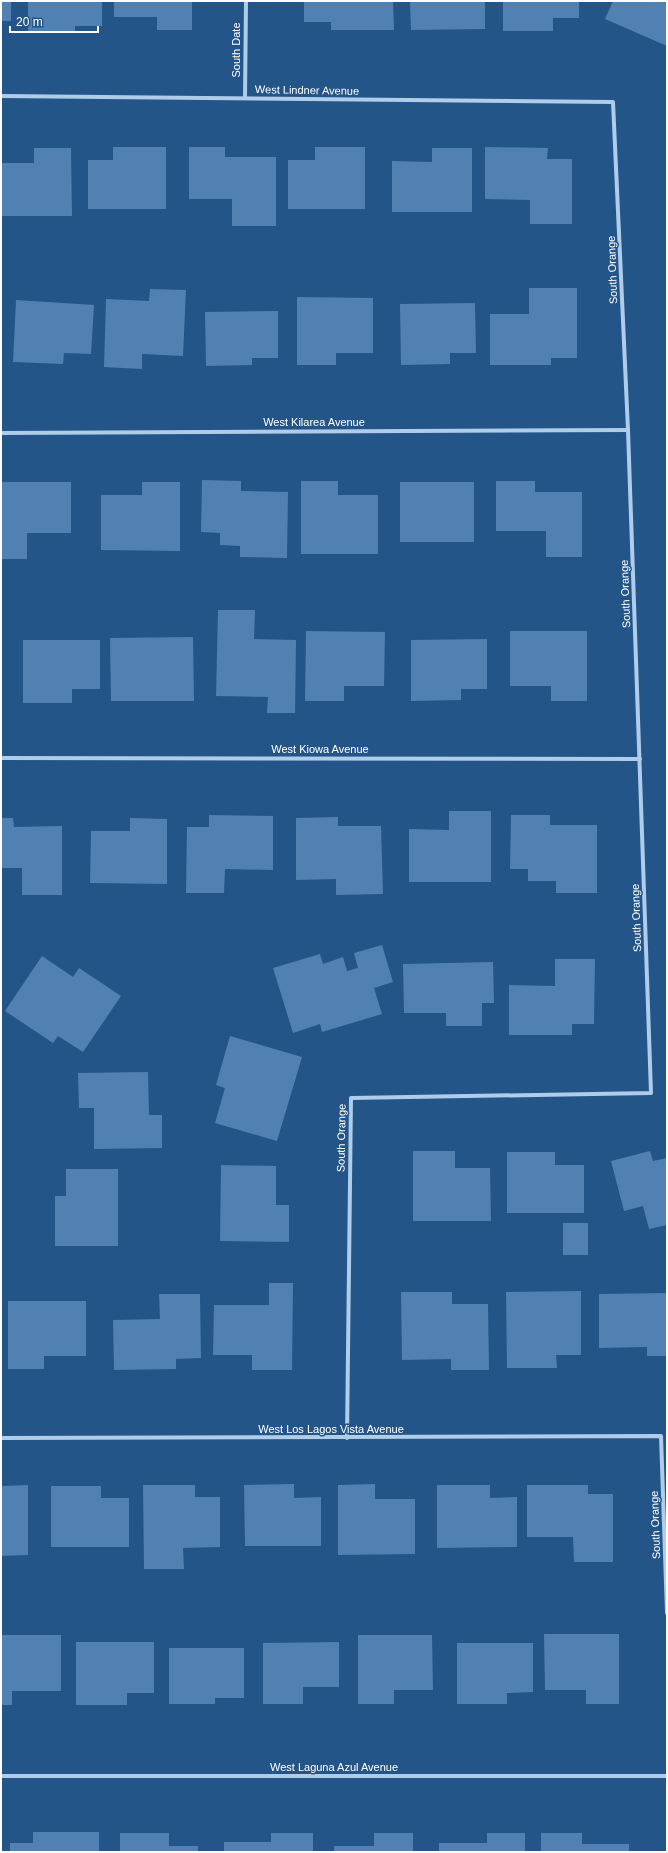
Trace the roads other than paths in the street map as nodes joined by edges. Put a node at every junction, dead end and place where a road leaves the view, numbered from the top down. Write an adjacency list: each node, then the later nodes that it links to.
1 (246, 1): 3 (street, South Date)
2 (1, 96): 3 (street, West Lindner Avenue)
3 (245, 98): 4 (street, West Lindner Avenue)
4 (613, 102): 5 (street, South Orange)
5 (628, 430): 6 (street, West Kilarea Avenue); 8 (street, South Orange)
6 (1, 433)
7 (1, 758): 8 (street, West Kiowa Avenue)
8 (640, 759): 11 (street, South Orange)
9 (661, 1436): 11 (street, West Los Lagos Vista Avenue); 12 (street, South Orange)
10 (1, 1438): 11 (street, West Los Lagos Vista Avenue)
11 (347, 1438)
12 (667, 1613)
13 (1, 1776): 14 (street, West Laguna Azul Avenue)
14 (667, 1776)

